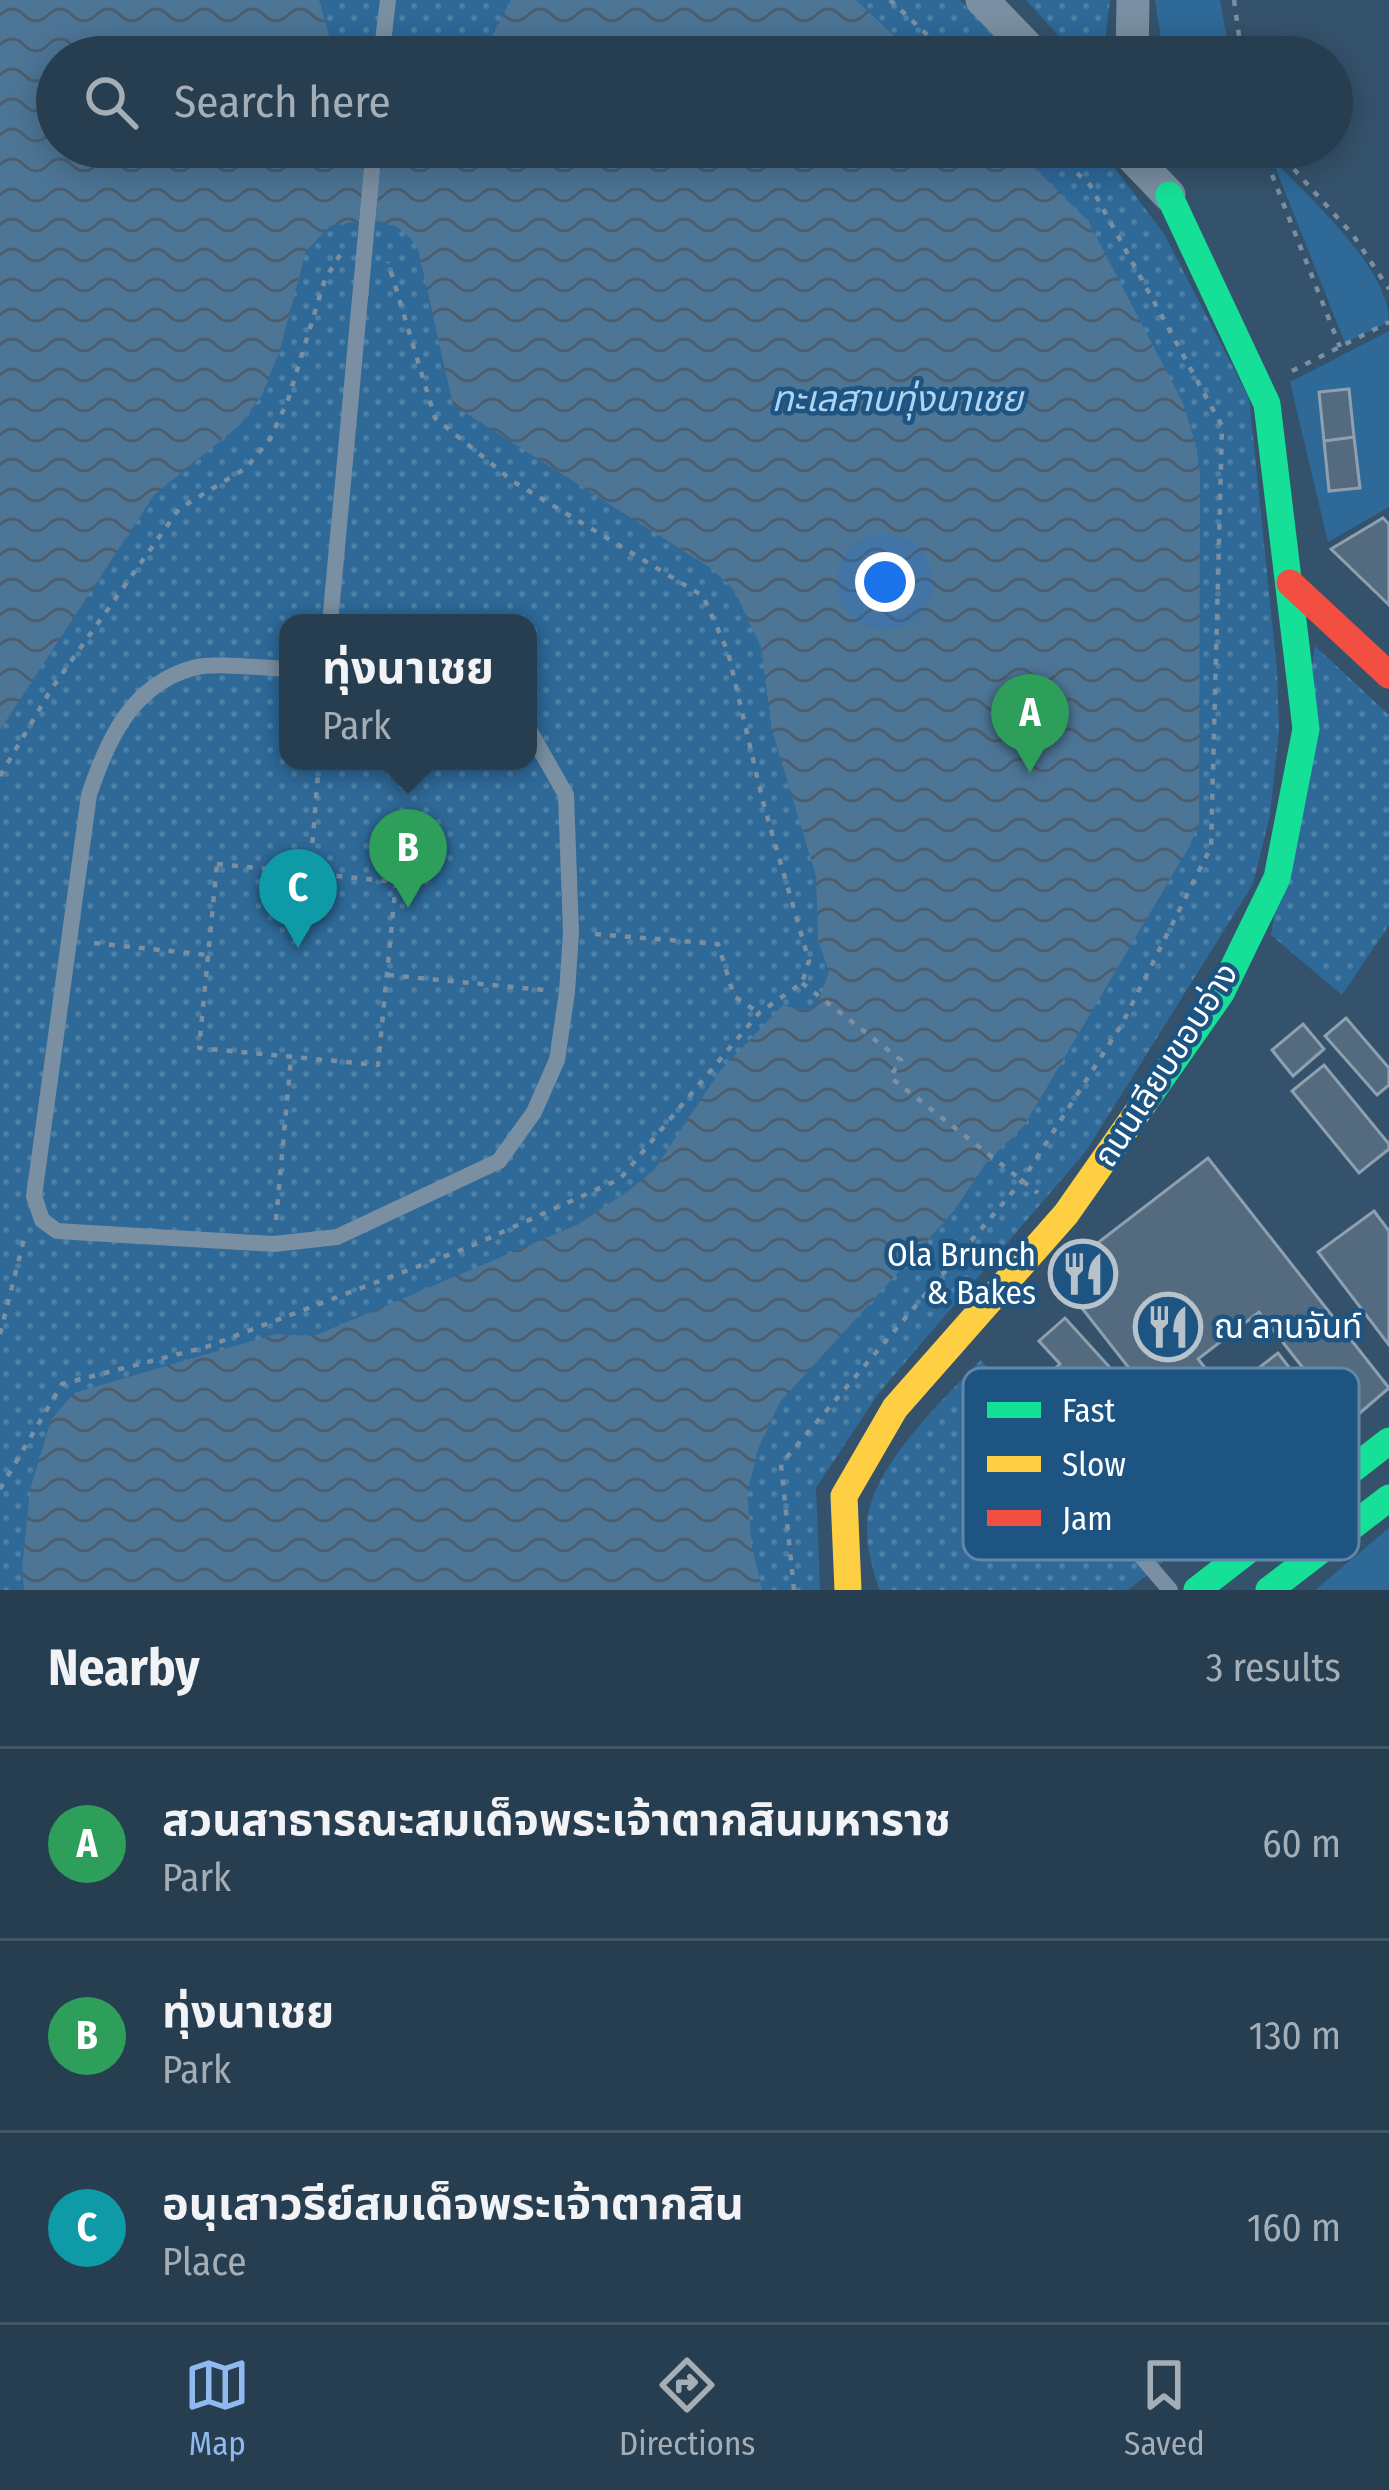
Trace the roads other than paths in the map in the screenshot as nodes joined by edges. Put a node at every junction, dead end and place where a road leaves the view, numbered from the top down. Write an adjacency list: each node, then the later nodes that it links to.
1 (388, 0): 4 (lane)
2 (982, 0): 5 (street)
3 (1133, 0): 6 (street)
4 (384, 36)
5 (1016, 36)
6 (1132, 36)
7 (372, 168): 12 (lane)
8 (1143, 168): 10 (street, ถนนเลียบขอบอ่าง)
9 (1157, 168): 10 (street)
10 (1168, 195): 11 (street, ถนนเลียบขอบอ่าง)
11 (1290, 583): 14 (street); 23 (street, ถนนเลียบขอบอ่าง)
12 (331, 614)
13 (279, 668): 15 (lane)
14 (1389, 675)
15 (537, 744)
16 (1389, 1441): 17 (street)
17 (1359, 1464)
18 (1389, 1498): 19 (street)
19 (1359, 1521)
20 (1144, 1560): 24 (lane)
21 (1236, 1560): 25 (street)
22 (1308, 1560): 26 (street)
23 (848, 1590)
24 (1170, 1590)
25 (1197, 1590)
26 (1269, 1590)

